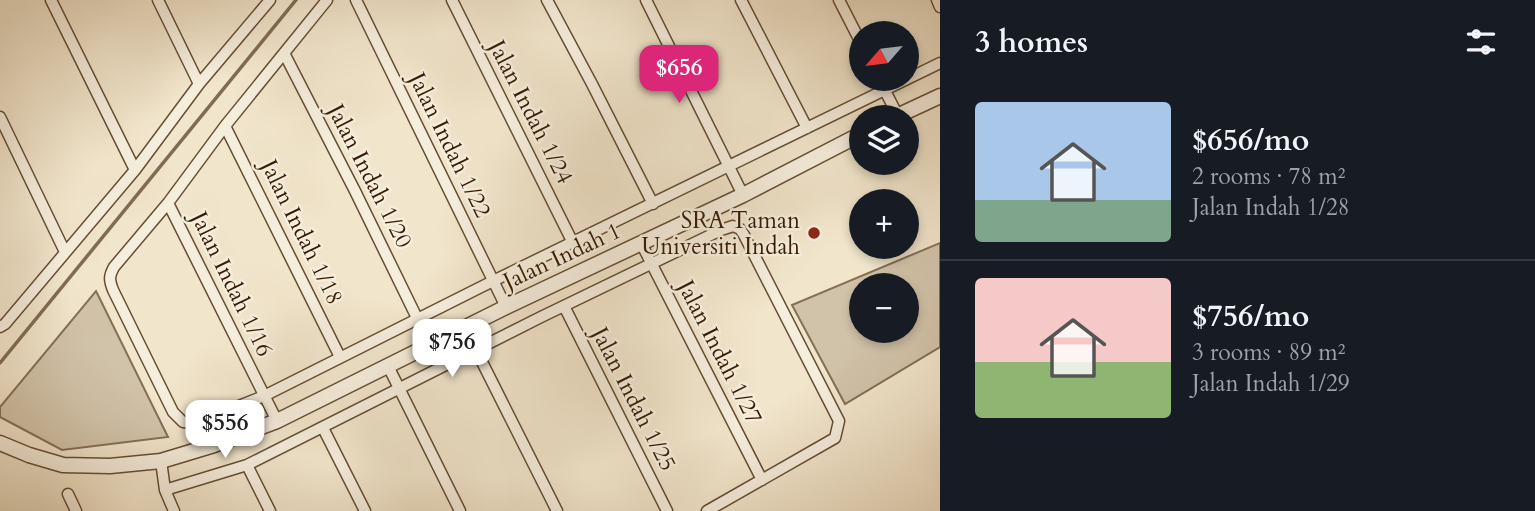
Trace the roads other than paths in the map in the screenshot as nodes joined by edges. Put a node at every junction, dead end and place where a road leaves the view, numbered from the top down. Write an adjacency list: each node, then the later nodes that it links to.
1 (51, 0): 26 (street)
2 (158, 0): 17 (street)
3 (269, 0): 17 (street)
4 (327, 0): 14 (street)
5 (356, 0): 34 (street, Jalan Indah 1/22)
6 (452, 0): 30 (street, Jalan Indah 1/24)
7 (547, 0): 29 (street)
8 (646, 0): 25 (street)
9 (741, 0): 23 (street)
10 (839, 0): 13 (street)
11 (937, 0): 12 (street)
12 (940, 7)
13 (850, 21)
14 (284, 53): 22 (street); 37 (street, Jalan Indah 1/20)
15 (940, 63): 16 (street)
16 (919, 73)
17 (200, 85): 26 (street)
18 (883, 91): 23 (street)
19 (940, 96): 20 (street)
20 (919, 106)
21 (0, 117): 32 (street)
22 (225, 126): 28 (street); 40 (street, Jalan Indah 1/18)
23 (807, 128): 25 (street)
24 (849, 140): 27 (street, Jalan Indah 1)
25 (729, 167): 27 (street); 29 (street)
26 (135, 170): 32 (street)
27 (743, 195): 31 (street, Jalan Indah 1)
28 (168, 203): 43 (street, Jalan Indah 1/16); 43 (street)
29 (653, 204): 30 (street)
30 (573, 243): 34 (street)
31 (641, 243): 33 (street, Jalan Indah 1/27); 36 (street, Jalan Indah 1)
32 (65, 252): 38 (street)
33 (651, 262): 35 (street); 49 (street, Jalan Indah 1/27); 49 (street)
34 (493, 281): 36 (street, Jalan Indah 1/22); 37 (street)
35 (564, 306): 39 (street); 58 (street, Jalan Indah 1/25)
36 (506, 307): 41 (street, Jalan Indah 1)
37 (417, 318): 40 (street)
38 (3, 326)
39 (476, 350): 42 (street); 57 (street)
40 (340, 357): 43 (street)
41 (388, 366): 42 (street); 44 (street, Jalan Indah 1)
42 (399, 388): 45 (street); 56 (street)
43 (264, 396): 44 (street, Jalan Indah 1/16)
44 (277, 421): 47 (street, Jalan Indah 1)
45 (323, 428): 48 (street); 55 (street)
46 (0, 443): 47 (street, Jalan Indah 1)
47 (161, 461): 50 (street)
48 (247, 465): 50 (street); 54 (street)
49 (762, 480): 59 (street)
50 (165, 490): 53 (street)
51 (68, 494): 52 (street)
52 (76, 511)
53 (174, 511)
54 (270, 511)
55 (365, 511)
56 (460, 511)
57 (557, 511)
58 (667, 511)
59 (707, 511)

